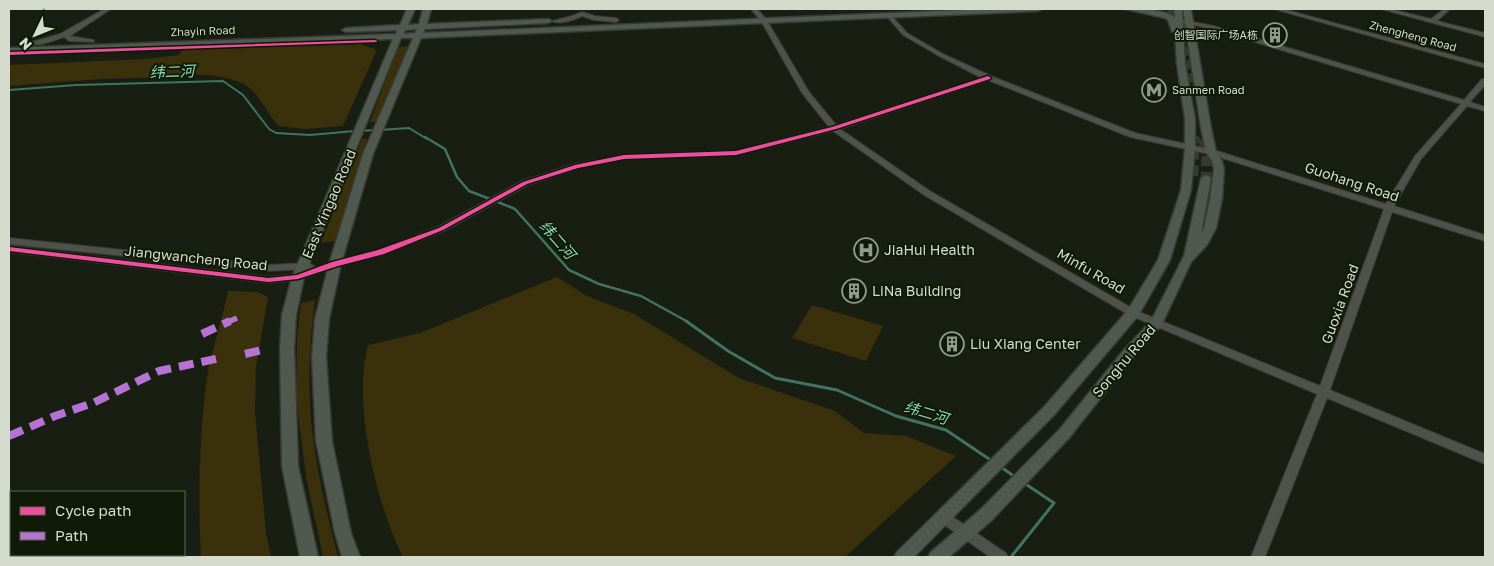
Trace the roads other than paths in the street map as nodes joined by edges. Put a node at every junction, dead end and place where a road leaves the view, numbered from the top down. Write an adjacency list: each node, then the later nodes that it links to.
1 (108, 9): 29 (street)
2 (411, 9): 28 (main road, East Yingao Road)
3 (427, 9): 27 (main road, East Yingao Road)
4 (907, 9): 13 (main road, Zhayin Road)
5 (946, 9): 13 (main road)
6 (1002, 9): 17 (main road)
7 (1038, 9): 17 (main road, Zhayin Road)
8 (1130, 9): 34 (main road)
9 (1142, 9): 16 (main road)
10 (1277, 9): 40 (street, Zhengheng Road)
11 (1384, 9): 24 (street)
12 (1447, 9): 24 (street)
13 (875, 10): 15 (main road, Zhayin Road)
14 (582, 11): 22 (street); 23 (street)
15 (810, 13): 18 (main road, Zhayin Road); 21 (main road)
16 (1183, 13): 34 (main road, Songhu Road); 43 (street); 47 (main road, Songhu Road)
17 (923, 14): 19 (main road, Zhayin Road)
18 (759, 15): 20 (main road, Zhayin Road); 21 (main road, Zhayin Road); 25 (main road, Zhayin Road); 45 (street, Minfu Road)
19 (889, 15): 21 (main road, Zhayin Road); 41 (street, Guohang Road)
20 (706, 17): 22 (main road, Zhayin Road); 25 (main road)
21 (822, 18)
22 (616, 20): 23 (main road, Zhayin Road)
23 (555, 21): 26 (main road, Zhayin Road)
24 (1433, 21): 32 (street)
25 (714, 22): 31 (main road, Zhayin Road)
26 (472, 25): 27 (main road, Zhayin Road); 31 (main road)
27 (422, 26): 28 (main road, Zhayin Road); 33 (main road, East Yingao Road)
28 (402, 27): 30 (main road, Zhayin Road); 35 (main road, East Yingao Road)
29 (74, 30): 36 (street); 37 (street)
30 (344, 34): 35 (main road, Zhayin Road); 36 (main road, Zhayin Road); 39 (main road, Zhayin Road)
31 (469, 34): 33 (main road, Zhayin Road)
32 (1485, 35)
33 (418, 36): 35 (main road, Zhayin Road); 56 (main road, East Yingao Road)
34 (1178, 36): 46 (main road, Songhu Road)
35 (397, 37): 57 (main road, East Yingao Road)
36 (92, 41): 37 (main road, Zhayin Road)
37 (31, 43): 38 (main road, Zhayin Road)
38 (9, 44)
39 (9, 50)
40 (1485, 66)
41 (988, 78): 45 (street, Jiangwancheng Road); 46 (street, Guohang Road)
42 (1485, 81): 43 (street, Guoxia Road)
43 (1466, 103): 44 (street); 50 (street, Guoxia Road)
44 (1485, 109)
45 (834, 128): 56 (street, Jiangwancheng Road); 58 (street, Minfu Road)
46 (1190, 148): 47 (street, Guohang Road); 54 (main road, Songhu Road)
47 (1211, 152): 50 (street, Guohang Road); 55 (main road, Songhu Road)
48 (1193, 176): 54 (main road)
49 (1206, 178): 55 (main road)
50 (1389, 208): 51 (street, Guohang Road); 60 (street, Guoxia Road)
51 (1485, 238)
52 (9, 241): 57 (street, Jiangwancheng Road)
53 (9, 249): 57 (street, Jiangwancheng Road)
54 (1164, 260): 58 (main road, Songhu Road)
55 (1186, 261): 59 (main road, Songhu Road)
56 (335, 264): 57 (street, Jiangwancheng Road); 65 (main road, East Yingao Road)
57 (300, 272): 64 (main road, East Yingao Road)
58 (1133, 312): 59 (street, Minfu Road); 62 (main road, Songhu Road)
59 (1156, 322): 60 (street, Minfu Road); 63 (main road, Songhu Road)
60 (1324, 392): 61 (street, Minfu Road); 69 (street, Guoxia Road)
61 (1485, 459)
62 (944, 517): 63 (street); 66 (main road, Songhu Road)
63 (966, 533): 67 (main road, Songhu Road); 68 (street)
64 (309, 557)
65 (351, 557)
66 (903, 557)
67 (937, 557)
68 (1001, 557)
69 (1258, 557)

